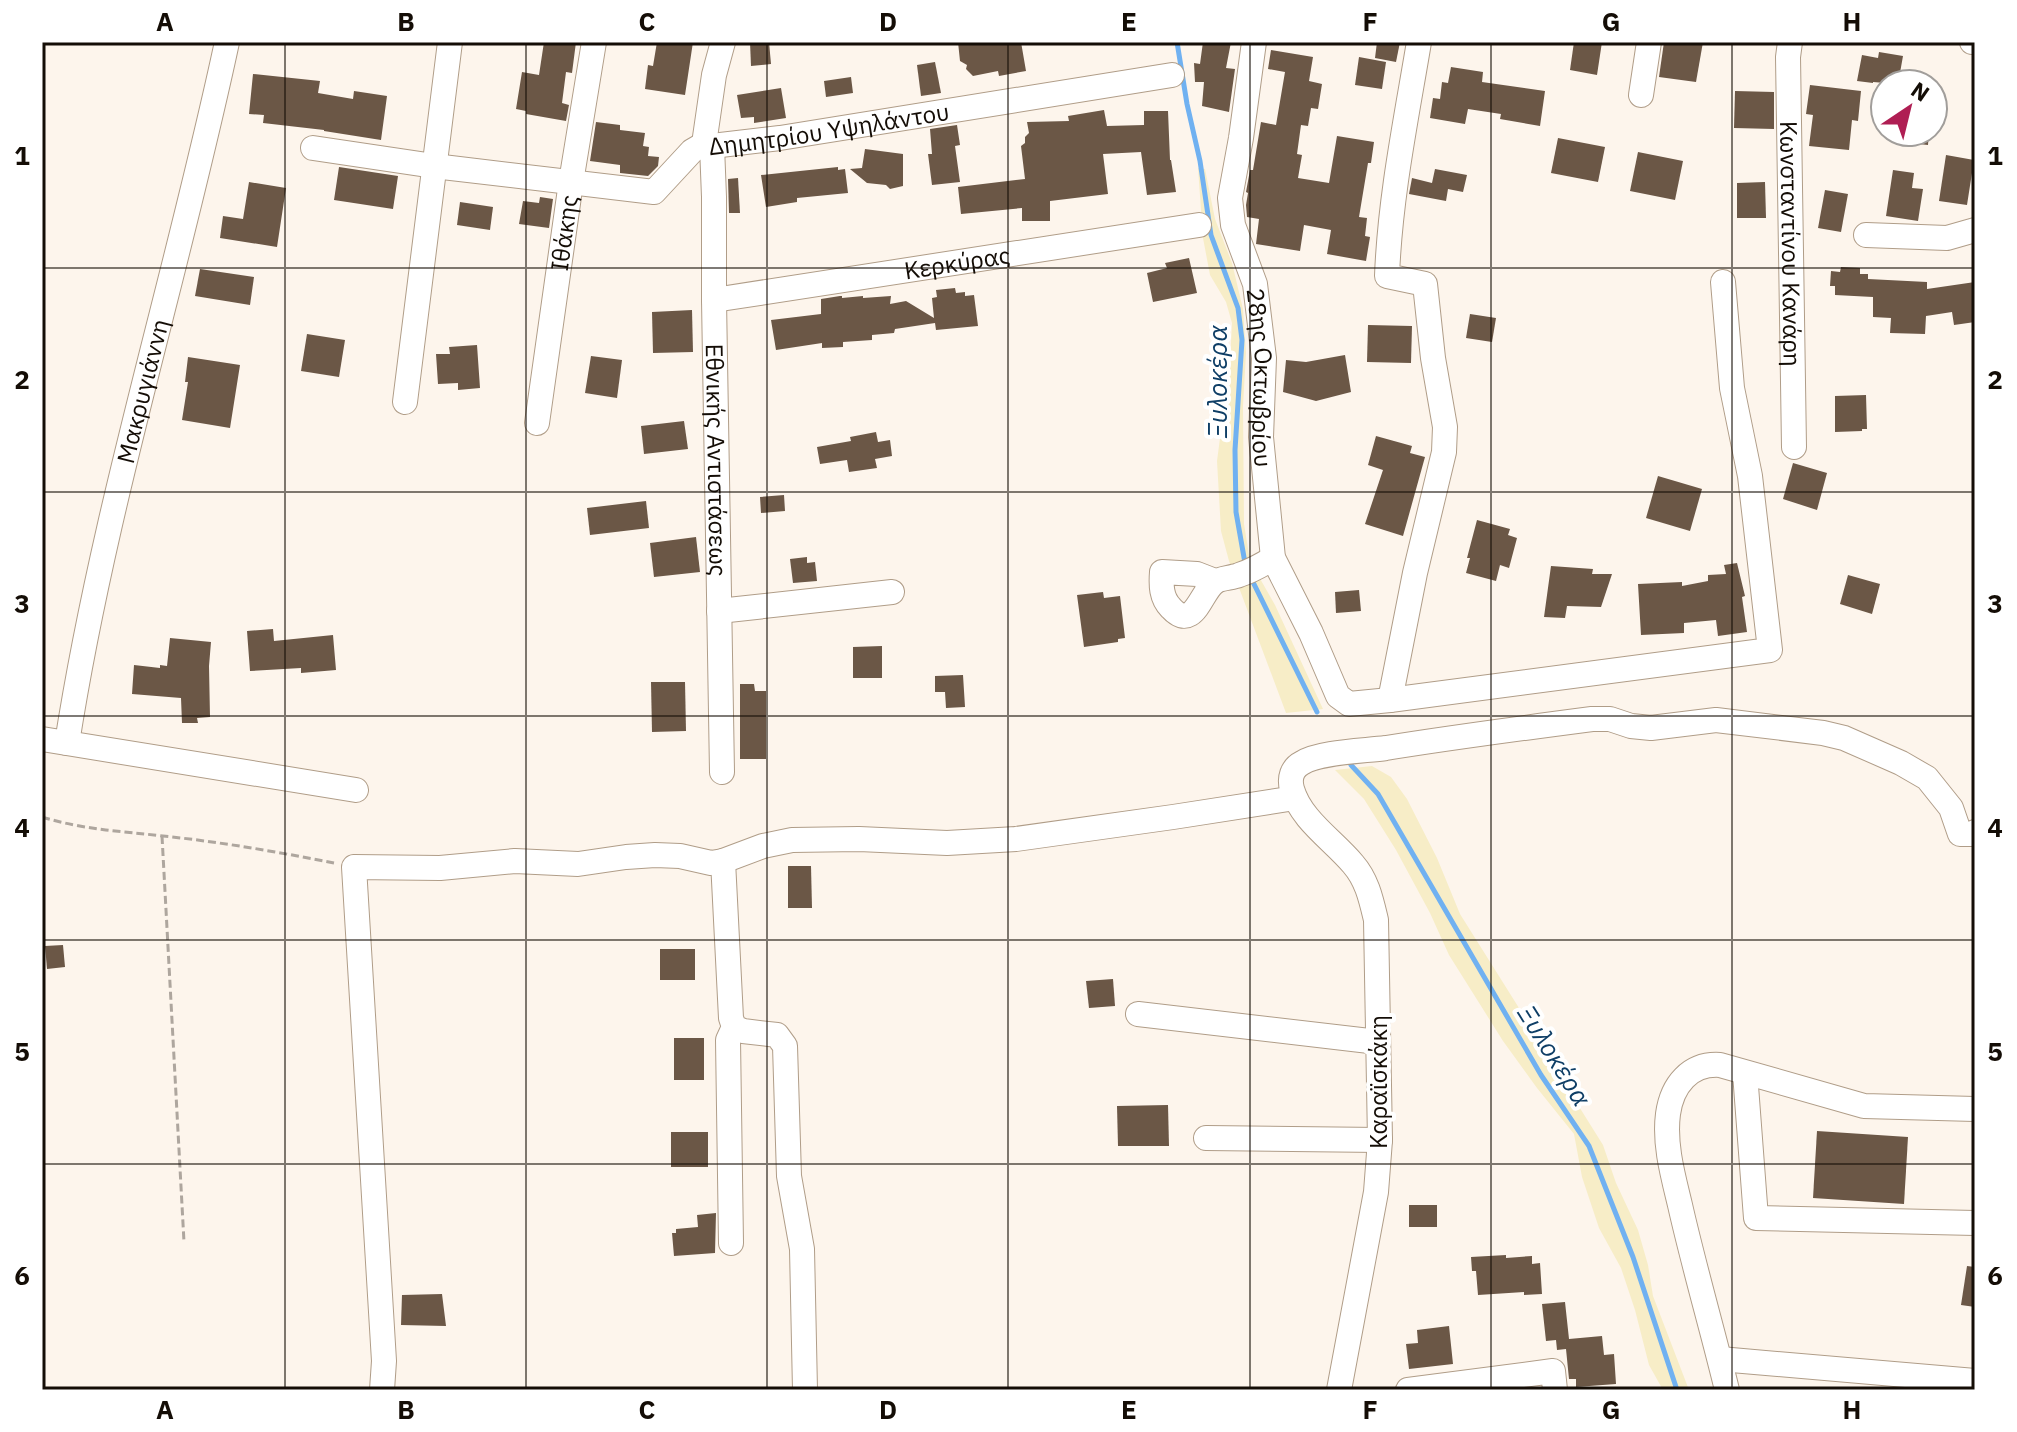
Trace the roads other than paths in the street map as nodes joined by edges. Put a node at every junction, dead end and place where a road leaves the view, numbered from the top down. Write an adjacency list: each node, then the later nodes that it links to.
1 (227, 42): 27 (street, Μακρυγιάννη)
2 (450, 42): 13 (street)
3 (594, 42): 14 (street, Ιθάκης)
4 (723, 42): 11 (street, Εθνικής Αντιστάσεως)
5 (1254, 42): 25 (street, 28ης Οκτωβρίου)
6 (1419, 42): 25 (street)
7 (1649, 42): 10 (street)
8 (1790, 42): 22 (street, Κωνσταντίνου Κανάρη)
9 (1172, 75): 11 (street, Δημητρίου Υψηλάντου)
10 (1641, 95)
11 (708, 145): 14 (street, Δημητρίου Υψηλάντου); 19 (street, Εθνικής Αντιστάσεως)
12 (313, 148): 13 (street, Δημητρίου Υψηλάντου)
13 (434, 166): 14 (street, Δημητρίου Υψηλάντου); 20 (street)
14 (571, 182): 21 (street, Ιθάκης)
15 (1199, 225): 19 (street, Κερκύρας)
16 (1975, 230): 17 (street)
17 (1866, 235)
18 (1723, 282): 25 (street)
19 (714, 300): 24 (street, Εθνικής Αντιστάσεως)
20 (405, 402)
21 (537, 423)
22 (1794, 447)
23 (892, 592): 24 (street)
24 (719, 611): 28 (street, Εθνικής Αντιστάσεως)
25 (1390, 700)
26 (42, 739): 27 (street)
27 (67, 743): 29 (street)
28 (722, 772)
29 (356, 790)
30 (1295, 798): 31 (street); 32 (street); 35 (street, Καραϊσκάκη)
31 (1975, 832)
32 (723, 861): 34 (street); 45 (street)
33 (1138, 1014): 35 (street)
34 (734, 1027): 41 (street); 46 (street)
35 (1378, 1042): 39 (street, Καραϊσκάκη)
36 (1745, 1073): 37 (street); 40 (street); 42 (street)
37 (1975, 1109)
38 (1206, 1138): 39 (street)
39 (1380, 1140): 47 (street, Καραϊσκάκη)
40 (1975, 1223)
41 (731, 1243)
42 (1720, 1359): 44 (street); 50 (street)
43 (1975, 1381): 44 (street)
44 (1937, 1384)
45 (382, 1390)
46 (805, 1390)
47 (1339, 1390)
48 (1408, 1390): 49 (street)
49 (1555, 1390)
50 (1727, 1390)

